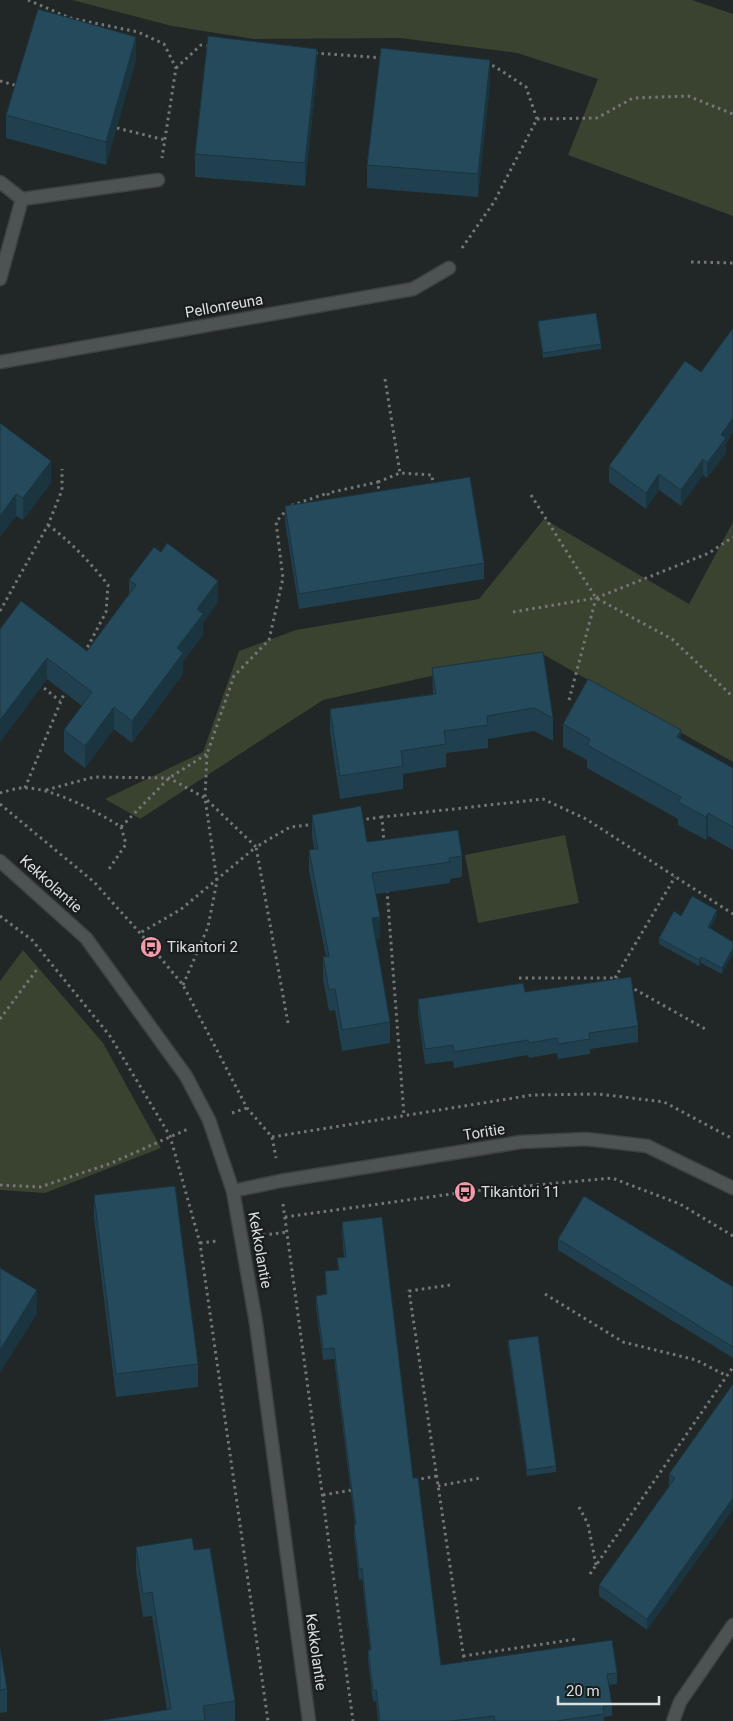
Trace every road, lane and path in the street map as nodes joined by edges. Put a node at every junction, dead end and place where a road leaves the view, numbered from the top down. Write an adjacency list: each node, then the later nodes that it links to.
1 (28, 0): 6 (path)
2 (211, 46): 6 (path)
3 (308, 53): 4 (path)
4 (387, 58)
5 (484, 66): 10 (path)
6 (176, 68): 12 (path)
7 (0, 81): 8 (path)
8 (22, 86)
9 (733, 114): 10 (path)
10 (537, 119): 18 (path)
11 (117, 128): 12 (path)
12 (165, 140): 13 (path)
13 (158, 180): 15 (street)
14 (0, 182): 15 (street)
15 (22, 199): 19 (street)
16 (691, 262): 17 (path)
17 (733, 263)
18 (449, 268): 20 (street, Pellonreuna)
19 (0, 279)
20 (0, 362)
21 (385, 379): 23 (path)
22 (62, 469): 30 (path)
23 (400, 473): 24 (path); 26 (path)
24 (378, 482): 25 (path); 28 (path)
25 (328, 493): 29 (path); 41 (path)
26 (434, 495)
27 (531, 495): 32 (path)
28 (379, 499)
29 (330, 510)
30 (48, 525): 33 (path); 35 (path)
31 (733, 537): 32 (path)
32 (596, 598): 34 (path); 38 (path); 39 (path)
33 (0, 611)
34 (513, 612)
35 (83, 656)
36 (37, 683): 40 (path)
37 (68, 686): 40 (path)
38 (733, 697)
39 (569, 700)
40 (60, 701): 43 (path)
41 (206, 754): 42 (path); 46 (path)
42 (169, 778): 44 (path); 46 (path); 50 (path)
43 (25, 788): 44 (path); 45 (path)
44 (46, 790): 50 (path)
45 (0, 793)
46 (205, 798): 51 (path); 56 (path)
47 (382, 817): 48 (path); 52 (path); 55 (path)
48 (354, 820)
49 (318, 824): 51 (path)
50 (121, 827): 54 (path)
51 (256, 847): 56 (path); 66 (path)
52 (384, 847)
53 (0, 861): 74 (street, Kekkolantie)
54 (107, 872)
55 (675, 877): 58 (path); 63 (path)
56 (217, 881): 60 (path); 64 (path)
57 (387, 887): 68 (path)
58 (733, 914)
59 (0, 916): 69 (path)
60 (140, 933)
61 (38, 968): 65 (path)
62 (519, 978): 63 (path)
63 (615, 978): 67 (path)
64 (183, 985)
65 (0, 1019)
66 (288, 1022)
67 (707, 1030)
68 (404, 1116): 70 (path); 71 (path)
69 (170, 1136): 72 (path); 94 (path)
70 (272, 1138)
71 (733, 1139)
72 (0, 1185)
73 (733, 1188): 74 (street, Toritie)
74 (233, 1191): 95 (street, Kekkolantie)
75 (285, 1216): 76 (path)
76 (733, 1236)
77 (450, 1285): 81 (path)
78 (545, 1294): 80 (path)
79 (733, 1368): 80 (path)
80 (727, 1376): 88 (path)
81 (437, 1476): 83 (path); 84 (path)
82 (480, 1478): 84 (path)
83 (408, 1481)
84 (438, 1486): 92 (path)
85 (361, 1489): 86 (path)
86 (323, 1495)
87 (579, 1507): 88 (path)
88 (596, 1566): 89 (path)
89 (590, 1574)
90 (733, 1625): 96 (street)
91 (576, 1639): 92 (path)
92 (463, 1656): 93 (path)
93 (466, 1673)
94 (268, 1721)
95 (309, 1721)
96 (673, 1721)

